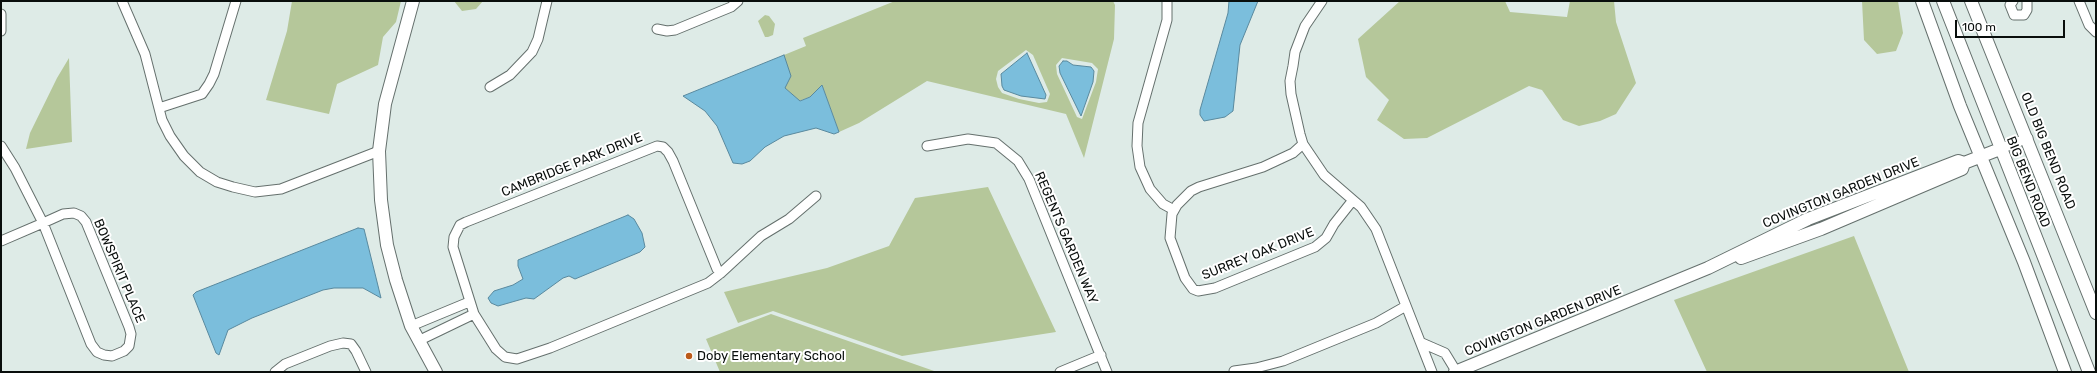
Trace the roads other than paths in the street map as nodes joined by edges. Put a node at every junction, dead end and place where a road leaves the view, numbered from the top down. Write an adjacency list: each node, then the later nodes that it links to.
1 (122, 1): 19 (street)
2 (236, 1): 19 (street)
3 (413, 1): 25 (street)
4 (547, 1): 18 (street)
5 (738, 1): 15 (street)
6 (1167, 1): 29 (street)
7 (1322, 1): 21 (street)
8 (1922, 1): 26 (street)
9 (1944, 1): 24 (street, BIG BEND ROAD)
10 (1972, 1): 20 (street, OLD BIG BEND ROAD)
11 (2013, 1): 12 (street)
12 (2027, 1)
13 (2079, 1): 17 (street)
14 (1, 14): 16 (street)
15 (657, 29)
16 (1, 31)
17 (2096, 32)
18 (490, 87)
19 (159, 108): 25 (street)
20 (2028, 138): 24 (street); 35 (street, OLD BIG BEND ROAD)
21 (1303, 144): 28 (street); 29 (street)
22 (1, 146): 30 (street, BOWSPIRIT PLACE)
23 (927, 146): 40 (street, REGENTS GARDEN WAY)
24 (2000, 149): 26 (street, COVINGTON GARDEN DRIVE); 50 (street, BIG BEND ROAD)
25 (379, 151): 37 (street)
26 (1980, 157): 48 (street, COVINGTON GARDEN DRIVE); 49 (street)
27 (816, 196): 32 (street, CAMBRIDGE PARK DRIVE)
28 (1353, 200): 29 (street, SURREY OAK DRIVE); 34 (street)
29 (1174, 210)
30 (42, 223): 30 (street, BOWSPIRIT PLACE); 31 (street, BOWSPIRIT PLACE)
31 (1, 241)
32 (721, 273): 33 (street, CAMBRIDGE PARK DRIVE); 36 (street, CAMBRIDGE PARK DRIVE)
33 (469, 302): 36 (street, CAMBRIDGE PARK DRIVE); 37 (street)
34 (1406, 306): 39 (street); 41 (street)
35 (2096, 313)
36 (474, 314): 38 (street)
37 (411, 326): 38 (street)
38 (418, 341): 44 (street)
39 (1422, 343): 47 (street); 48 (street)
40 (1101, 355): 45 (street); 46 (street, REGENTS GARDEN WAY)
41 (1234, 371)
42 (275, 372): 43 (street)
43 (366, 372)
44 (436, 372)
45 (1060, 372)
46 (1107, 372)
47 (1432, 372)
48 (1455, 372)
49 (2065, 372)
50 (2089, 372)

